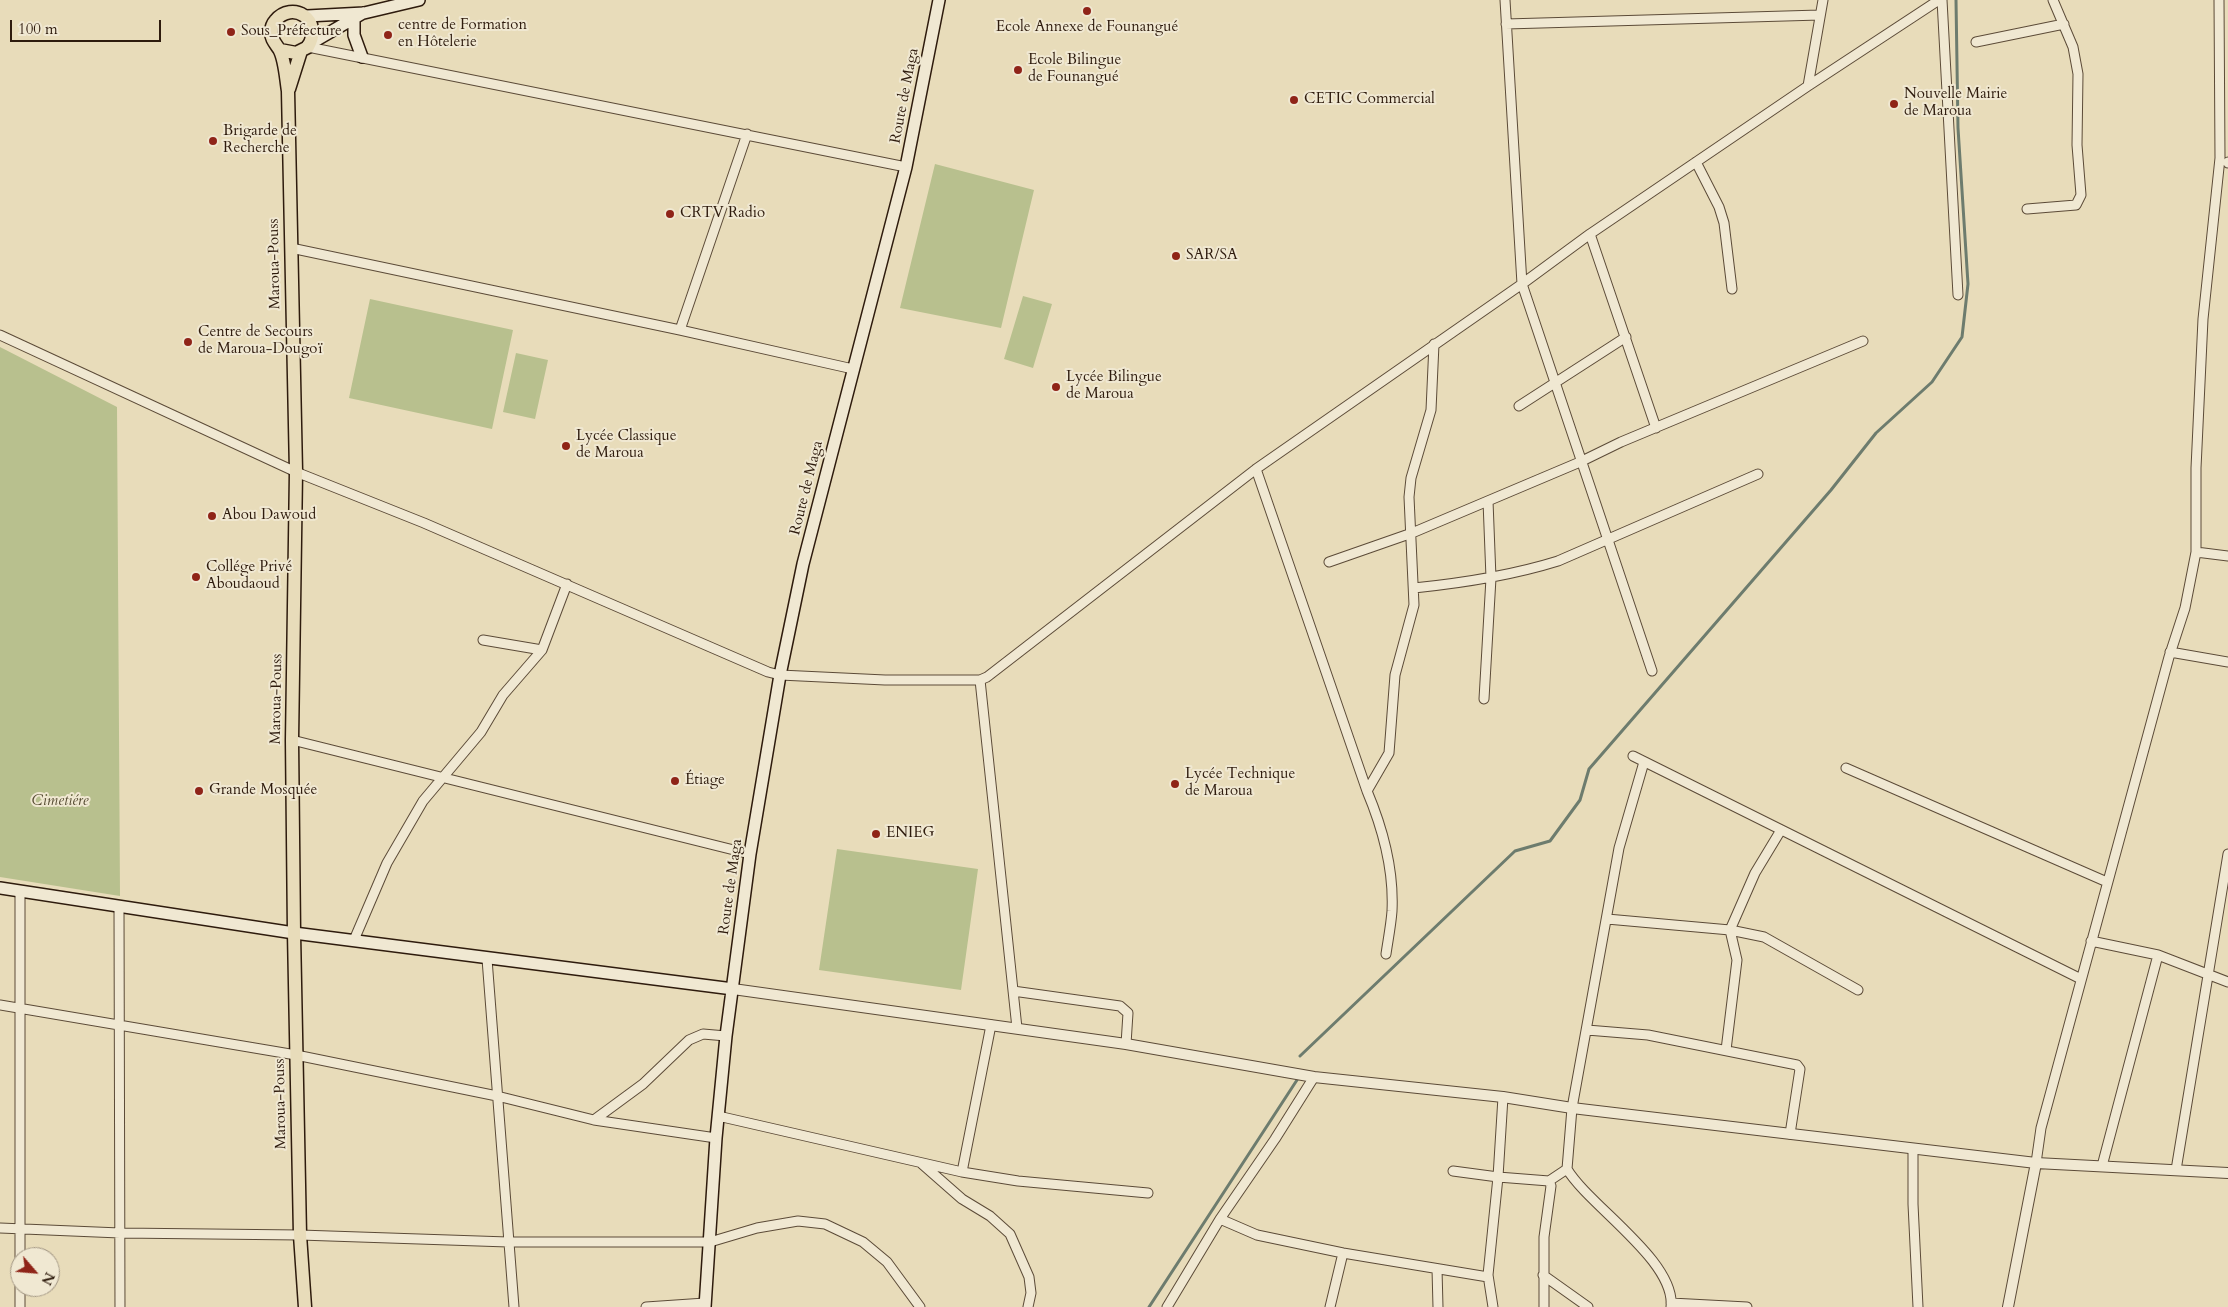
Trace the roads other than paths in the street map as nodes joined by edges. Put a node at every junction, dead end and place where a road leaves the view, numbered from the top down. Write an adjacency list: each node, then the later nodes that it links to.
1 (284, 0): 10 (main road)
2 (302, 0): 11 (main road)
3 (419, 0): 12 (main road)
4 (939, 0): 25 (main road, Route de Maga)
5 (1505, 0): 14 (street)
6 (1823, 0): 13 (street)
7 (1941, 0): 20 (street); 31 (street)
8 (2053, 0): 15 (street)
9 (2219, 0): 24 (street)
10 (280, 14): 11 (main road); 18 (main road)
11 (306, 15): 12 (main road); 17 (main road)
12 (359, 15): 17 (main road); 19 (main road)
13 (1820, 15): 14 (street); 20 (street)
14 (1506, 24): 29 (street)
15 (2064, 24): 16 (street); 26 (street)
16 (1976, 42)
17 (306, 48): 18 (main road); 19 (street); 21 (main road)
18 (280, 50): 21 (main road)
19 (362, 57): 22 (street)
20 (1808, 86): 23 (street)
21 (288, 91): 28 (main road, Maroua-Pouss)
22 (747, 134): 25 (street); 32 (street)
23 (1696, 162): 27 (street); 30 (street)
24 (2226, 162): 48 (street)
25 (906, 167): 37 (main road, Route de Maga)
26 (2027, 209)
27 (1590, 234): 29 (street); 34 (street)
28 (291, 248): 32 (street); 43 (main road, Maroua-Pouss)
29 (1522, 284): 36 (street); 38 (street)
30 (1732, 288)
31 (1958, 295)
32 (680, 330): 37 (street)
33 (0, 335): 43 (street)
34 (1626, 337): 38 (street); 40 (street)
35 (1863, 341): 40 (street)
36 (1434, 344): 42 (street); 46 (street)
37 (853, 369): 59 (main road, Route de Maga)
38 (1555, 383): 39 (street); 41 (street)
39 (1519, 406)
40 (1656, 428): 41 (street)
41 (1580, 462): 45 (street); 47 (street)
42 (1256, 469): 60 (street); 67 (street)
43 (296, 472): 52 (street); 62 (main road, Maroua-Pouss)
44 (1758, 474): 47 (street)
45 (1488, 501): 46 (street); 51 (street)
46 (1412, 533): 50 (street); 53 (street)
47 (1607, 540): 51 (street); 58 (street)
48 (2196, 552): 49 (street); 56 (street)
49 (2228, 556)
50 (1328, 562)
51 (1492, 578): 53 (street); 61 (street)
52 (567, 584): 55 (street); 59 (street)
53 (1414, 588): 67 (street)
54 (483, 640): 55 (street)
55 (542, 650): 66 (street)
56 (2170, 652): 57 (street); 71 (street)
57 (2228, 662)
58 (1652, 671)
59 (780, 675): 60 (street); 69 (main road, Route de Maga)
60 (980, 680): 88 (street)
61 (1484, 699)
62 (292, 740): 66 (street); 77 (main road, Maroua-Pouss)
63 (1633, 756): 64 (street)
64 (1644, 762): 68 (street); 75 (street)
65 (1846, 768): 71 (street)
66 (443, 776): 69 (street); 78 (street)
67 (1367, 791): 80 (street)
68 (1781, 830): 76 (street); 84 (street)
69 (750, 854): 86 (main road, Route de Maga)
70 (2228, 854): 83 (street)
71 (2107, 882): 79 (street)
72 (0, 888): 73 (main road)
73 (20, 891): 74 (main road); 90 (street)
74 (119, 906): 77 (main road); 92 (street)
75 (1607, 919): 76 (street); 94 (street)
76 (1730, 930): 87 (street); 97 (street)
77 (294, 933): 78 (main road); 98 (main road, Maroua-Pouss)
78 (354, 940): 82 (main road)
79 (2091, 941): 81 (street); 84 (street)
80 (1386, 954)
81 (2158, 955): 83 (street); 110 (street)
82 (487, 959): 86 (main road); 100 (street)
83 (2208, 975): 85 (street); 112 (street)
84 (2081, 979): 109 (street)
85 (2228, 982)
86 (733, 989): 91 (street); 95 (main road, Route de Maga)
87 (1858, 990)
88 (1013, 991): 93 (street); 96 (street)
89 (0, 1005): 90 (street)
90 (20, 1008): 92 (street); 121 (street)
91 (991, 1025): 93 (street); 114 (street)
92 (120, 1026): 98 (street); 122 (street)
93 (1017, 1028): 96 (street)
94 (1588, 1030): 97 (street); 102 (street)
95 (726, 1036): 103 (main road, Route de Maga); 104 (street)
96 (1126, 1044): 99 (street)
97 (1726, 1050): 105 (street)
98 (296, 1055): 100 (street); 123 (main road, Maroua-Pouss)
99 (1314, 1077): 101 (street); 119 (street)
100 (497, 1096): 104 (street); 124 (street)
101 (1503, 1097): 102 (street); 116 (street)
102 (1572, 1108): 105 (street); 111 (street)
103 (718, 1116): 106 (main road, Route de Maga); 108 (street)
104 (594, 1120): 106 (street)
105 (1790, 1134): 107 (street)
106 (716, 1138): 125 (main road, Route de Maga)
107 (1913, 1149): 109 (street); 146 (street)
108 (920, 1162): 114 (street); 139 (street)
109 (2036, 1163): 110 (street); 147 (street)
110 (2102, 1166): 112 (street)
111 (1566, 1170): 117 (street); 132 (street)
112 (2176, 1170): 115 (street)
113 (1453, 1171): 116 (street)
114 (962, 1172): 118 (street)
115 (2228, 1173)
116 (1498, 1177): 117 (street); 130 (street)
117 (1549, 1181): 129 (street)
118 (1148, 1194)
119 (1220, 1219): 127 (street); 133 (street)
120 (0, 1228): 121 (street)
121 (20, 1229): 122 (street); 126 (street)
122 (120, 1233): 123 (street); 134 (street)
123 (300, 1234): 124 (street); 135 (main road, Maroua-Pouss)
124 (508, 1242): 125 (street); 136 (street)
125 (710, 1242): 131 (main road, Route de Maga); 138 (street)
126 (20, 1247)
127 (1343, 1252): 128 (street); 140 (street)
128 (1437, 1269): 130 (street); 141 (street)
129 (1543, 1275): 143 (street); 144 (street)
130 (1488, 1277): 142 (street)
131 (705, 1305): 137 (street)
132 (1671, 1305): 145 (street)
133 (1170, 1306)
134 (120, 1307)
135 (305, 1307)
136 (514, 1307)
137 (646, 1307)
138 (920, 1307)
139 (1028, 1307)
140 (1330, 1307)
141 (1438, 1307)
142 (1493, 1307)
143 (1544, 1307)
144 (1588, 1307)
145 (1748, 1307)
146 (1918, 1307)
147 (2008, 1307)

